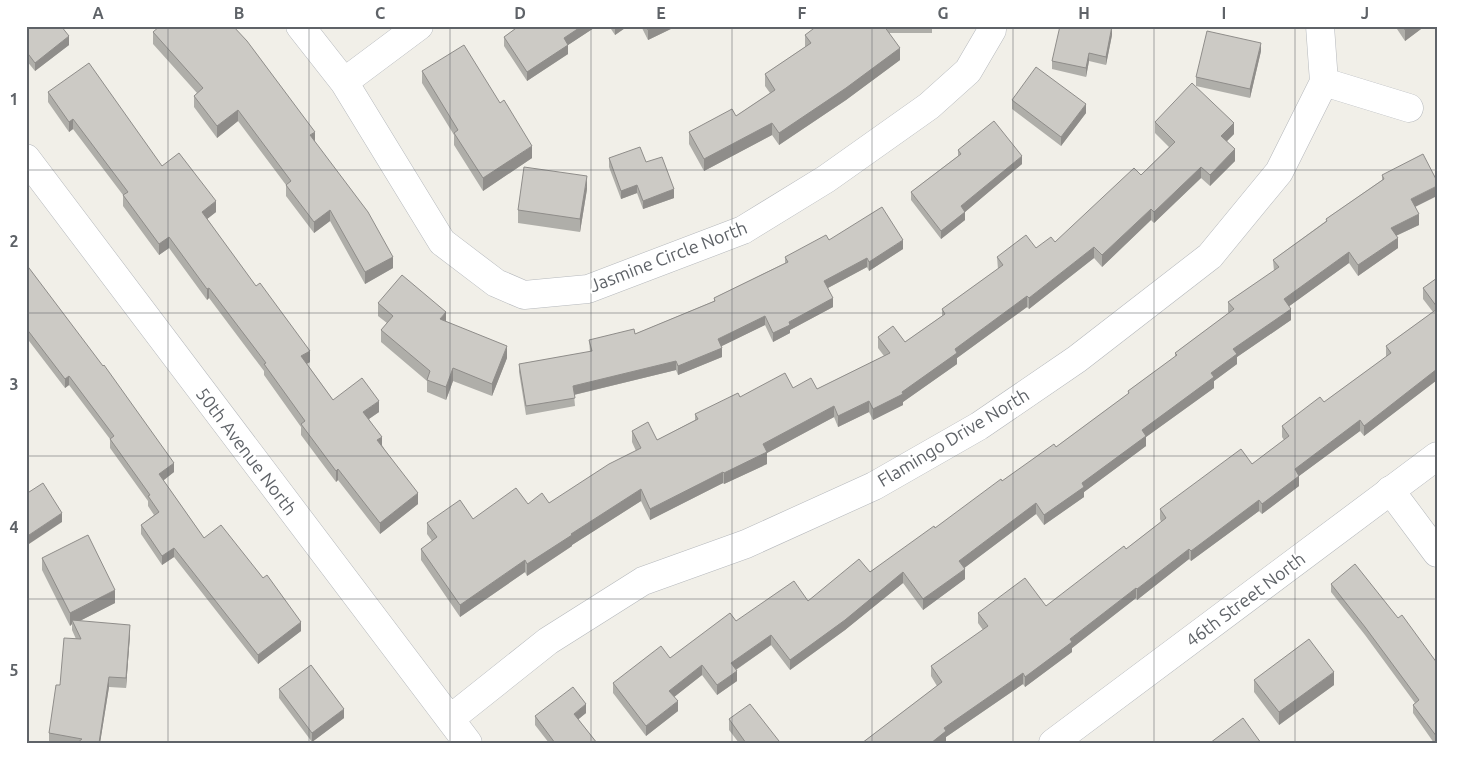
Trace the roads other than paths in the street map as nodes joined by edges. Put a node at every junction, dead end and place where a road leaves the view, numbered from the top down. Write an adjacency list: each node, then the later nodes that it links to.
1 (300, 26): 5 (street, Jasmine Circle North)
2 (419, 26): 5 (street)
3 (992, 26): 5 (street, Jasmine Circle North)
4 (1320, 26): 6 (street)
5 (344, 82)
6 (1324, 82): 7 (street); 12 (street, Flamingo Drive North)
7 (1409, 108)
8 (26, 158): 12 (street, 50th Avenue North)
9 (1437, 456): 10 (street, 46th Street North)
10 (1390, 490): 11 (street); 14 (street, 46th Street North)
11 (1437, 553)
12 (450, 719): 13 (street, 50th Avenue North)
13 (468, 743)
14 (1052, 743)

